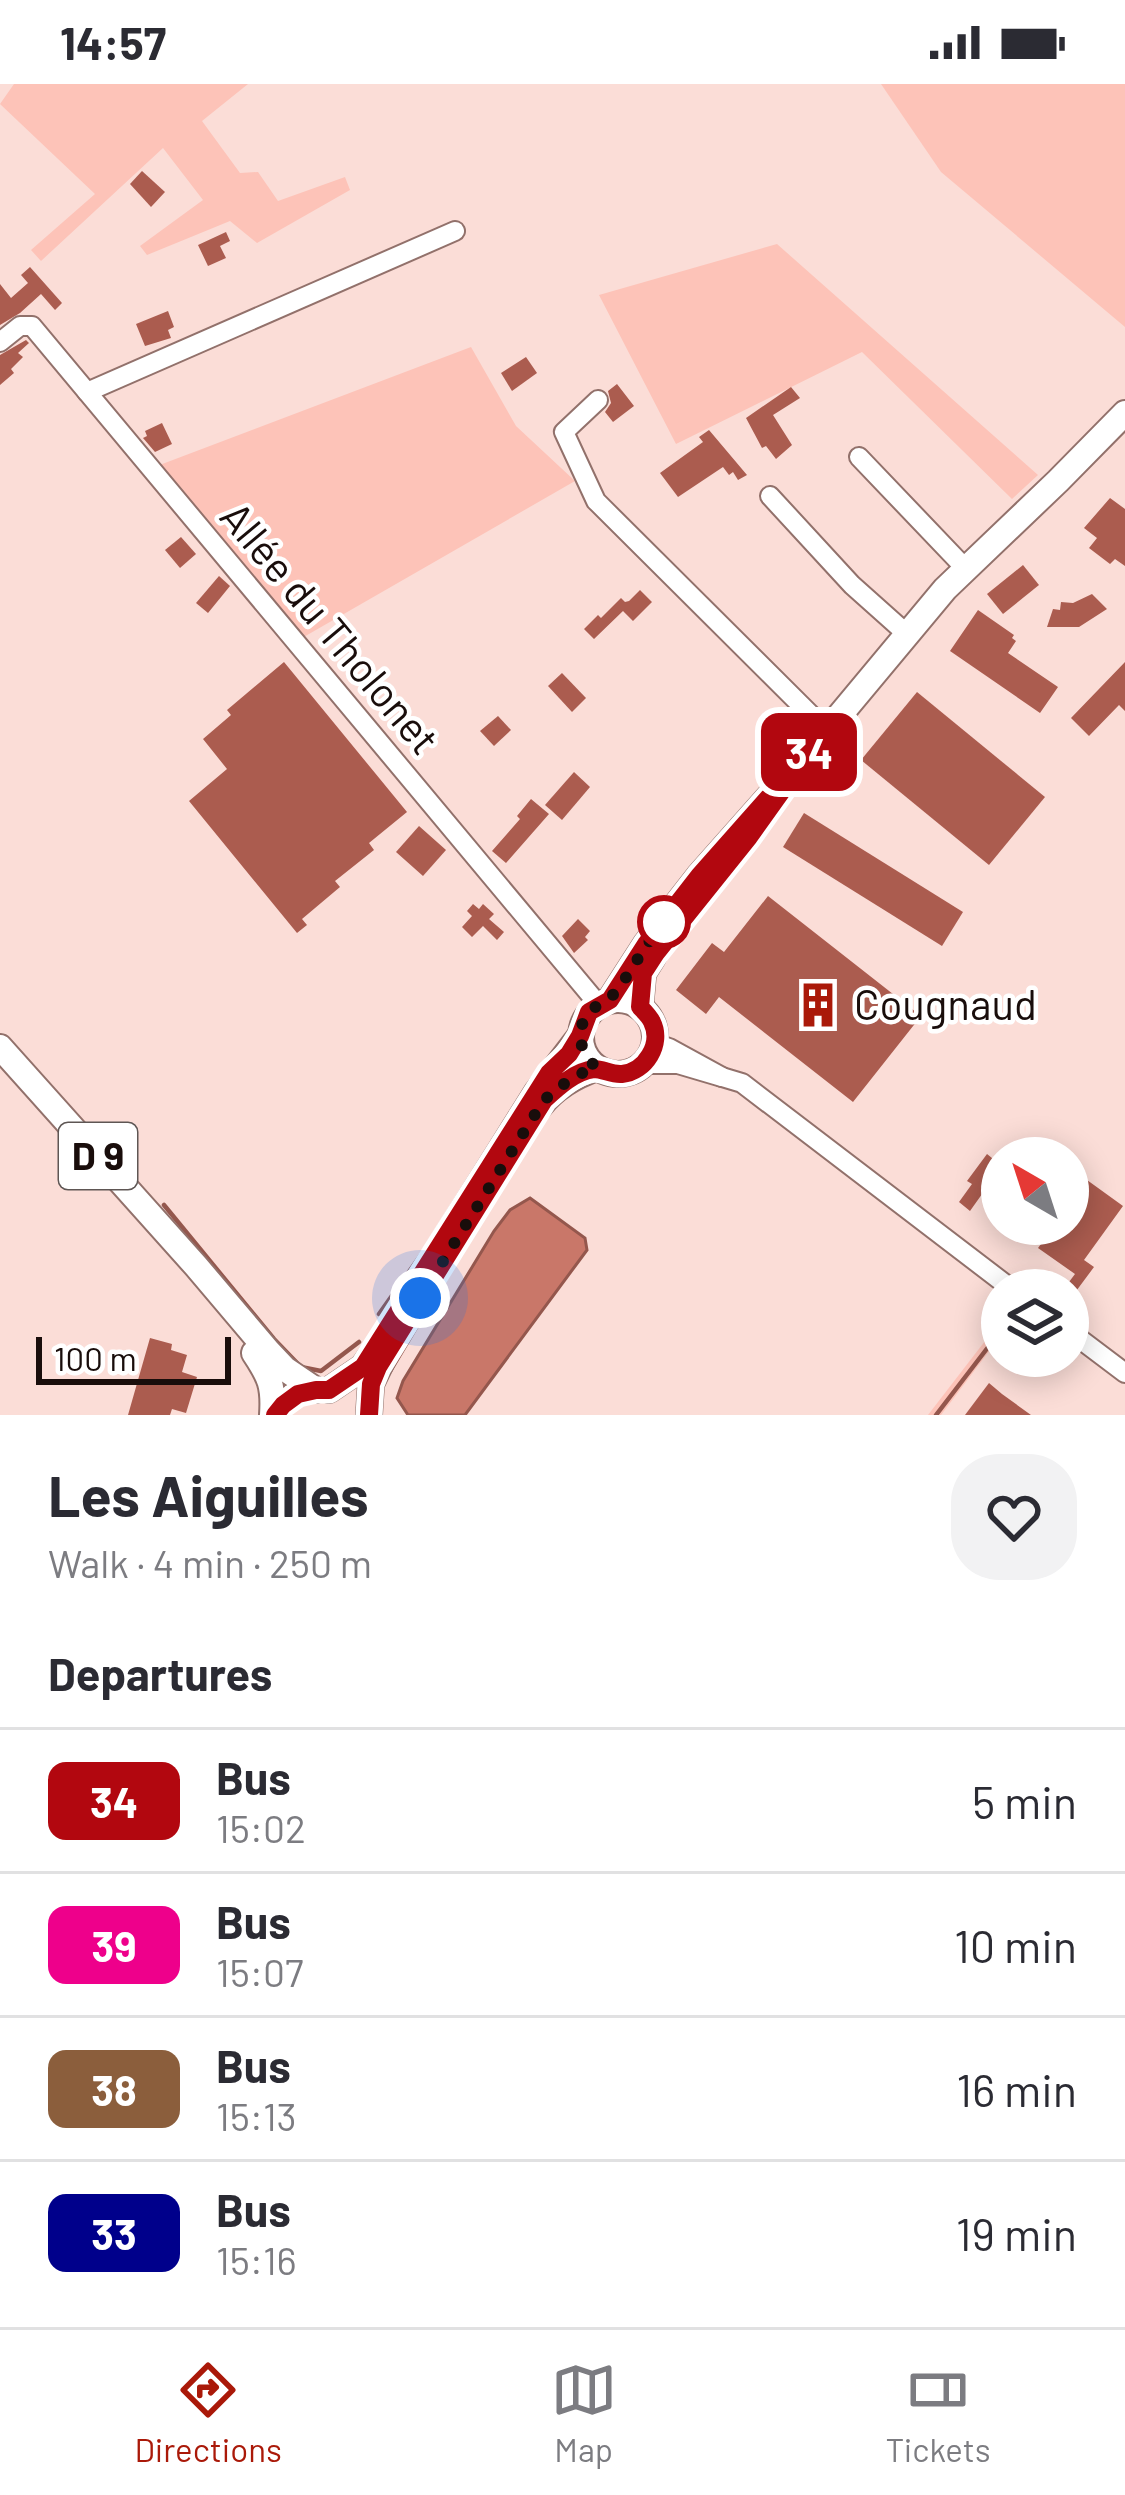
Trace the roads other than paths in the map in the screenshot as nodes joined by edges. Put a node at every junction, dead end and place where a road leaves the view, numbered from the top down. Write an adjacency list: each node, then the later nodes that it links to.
1 (454, 231): 3 (street)
2 (0, 342): 3 (street, Allée du Tholonet)
3 (87, 392): 12 (street, Allée du Tholonet)
4 (598, 400): 11 (street)
5 (1125, 413): 9 (main road)
6 (1125, 428): 10 (main road)
7 (859, 457): 9 (street)
8 (770, 496): 10 (street)
9 (965, 568): 10 (main road)
10 (908, 635): 11 (main road)
11 (821, 738): 12 (main road); 13 (main road)
12 (604, 1002): 13 (main road); 14 (main road)
13 (640, 1007): 16 (main road)
14 (580, 1036): 17 (main road); 22 (main road)
15 (0, 1047): 18 (main road, D 9)
16 (649, 1054): 17 (main road); 19 (street)
17 (597, 1068): 24 (main road)
18 (196, 1265): 22 (main road, D 9); 23 (main road, D 9)
19 (984, 1269)
20 (1089, 1346): 21 (street)
21 (1125, 1373)
22 (322, 1390): 23 (main road); 24 (main road)
23 (274, 1415)
24 (367, 1415)

